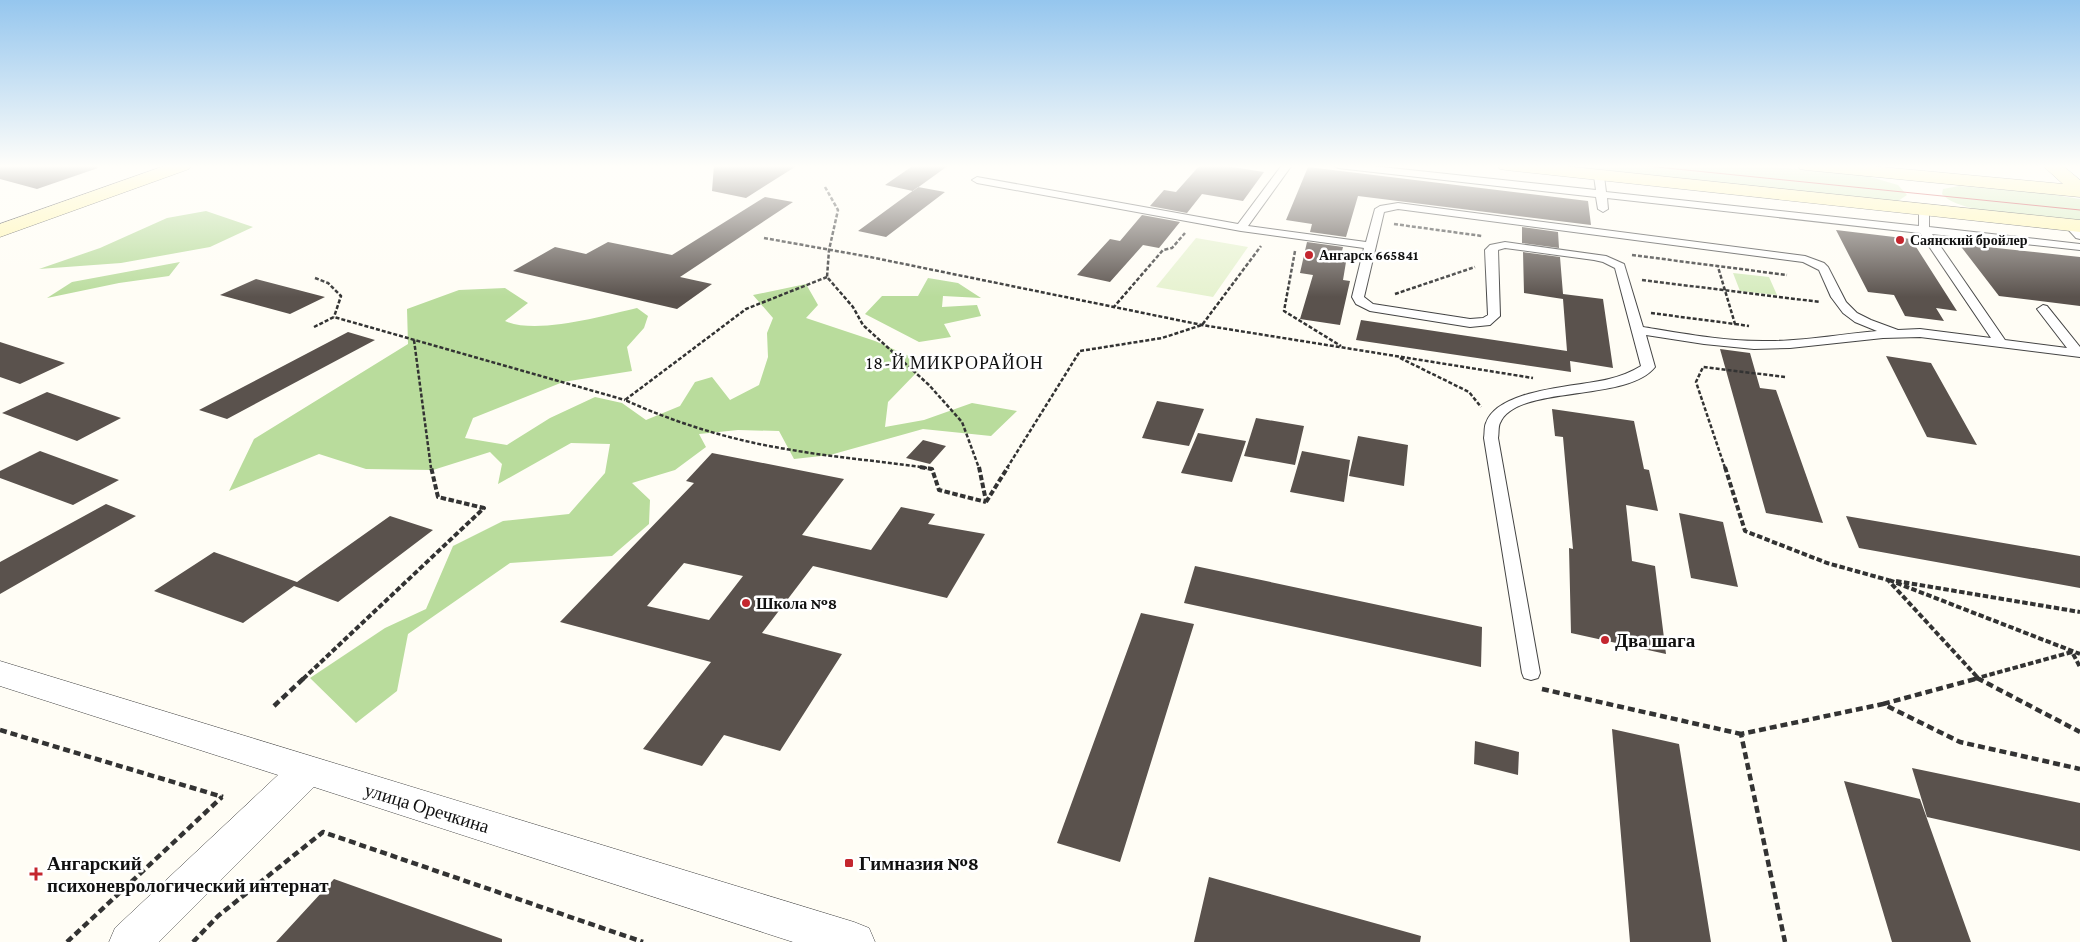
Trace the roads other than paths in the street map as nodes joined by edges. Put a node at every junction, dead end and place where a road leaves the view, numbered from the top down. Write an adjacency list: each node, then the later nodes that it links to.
1 (26, 209): 11 (main road)
2 (61, 209): 15 (main road)
3 (1136, 209): 12 (lane)
4 (1255, 209): 12 (lane)
5 (1383, 209): 18 (lane)
6 (1414, 209): 16 (lane)
7 (1603, 209): 17 (lane)
8 (1735, 209): 14 (lane)
9 (1914, 209): 10 (main road)
10 (1924, 210): 13 (main road); 14 (lane)
11 (0, 218)
12 (1241, 228): 18 (lane)
13 (2076, 229)
14 (1924, 230): 19 (lane); 24 (lane)
15 (0, 231)
16 (1591, 231): 17 (lane); 20 (lane)
17 (1607, 233): 23 (lane)
18 (1371, 246): 20 (lane)
19 (2080, 247)
20 (1594, 257): 22 (lane)
21 (2043, 309): 25 (lane)
22 (1638, 330): 23 (lane); 27 (lane)
23 (1896, 333): 24 (lane)
24 (2000, 342): 25 (lane)
25 (2079, 353)
26 (0, 673): 28 (street, улица Оречкина)
27 (1532, 680)
28 (308, 770): 29 (street); 30 (street, улица Оречкина)
29 (130, 942)
30 (854, 942)

